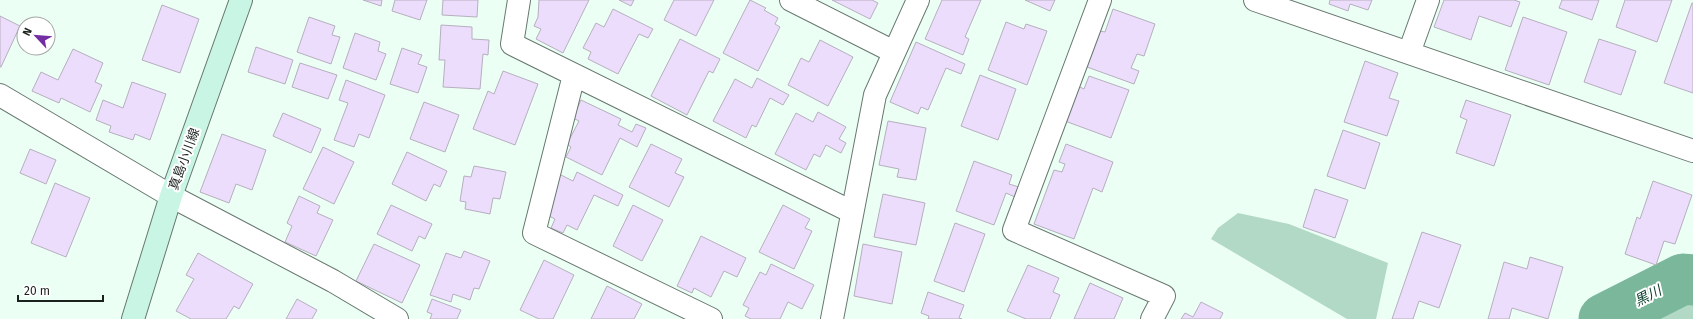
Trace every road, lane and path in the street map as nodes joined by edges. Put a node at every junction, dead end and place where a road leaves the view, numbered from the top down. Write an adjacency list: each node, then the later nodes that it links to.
1 (241, 0): 13 (street, 真島小川線)
2 (519, 0): 10 (street)
3 (791, 0): 8 (street)
4 (918, 0): 8 (street)
5 (1100, 0): 19 (street)
6 (1255, 0): 9 (street)
7 (1428, 0): 9 (street)
8 (894, 52): 14 (street)
9 (1409, 53): 12 (street)
10 (574, 75): 14 (street); 17 (street)
11 (0, 95): 13 (street)
12 (1693, 151)
13 (171, 196): 15 (street, 真島小川線); 16 (street)
14 (852, 212): 18 (street)
15 (133, 319)
16 (397, 319)
17 (711, 319)
18 (832, 319)
19 (1152, 319)

